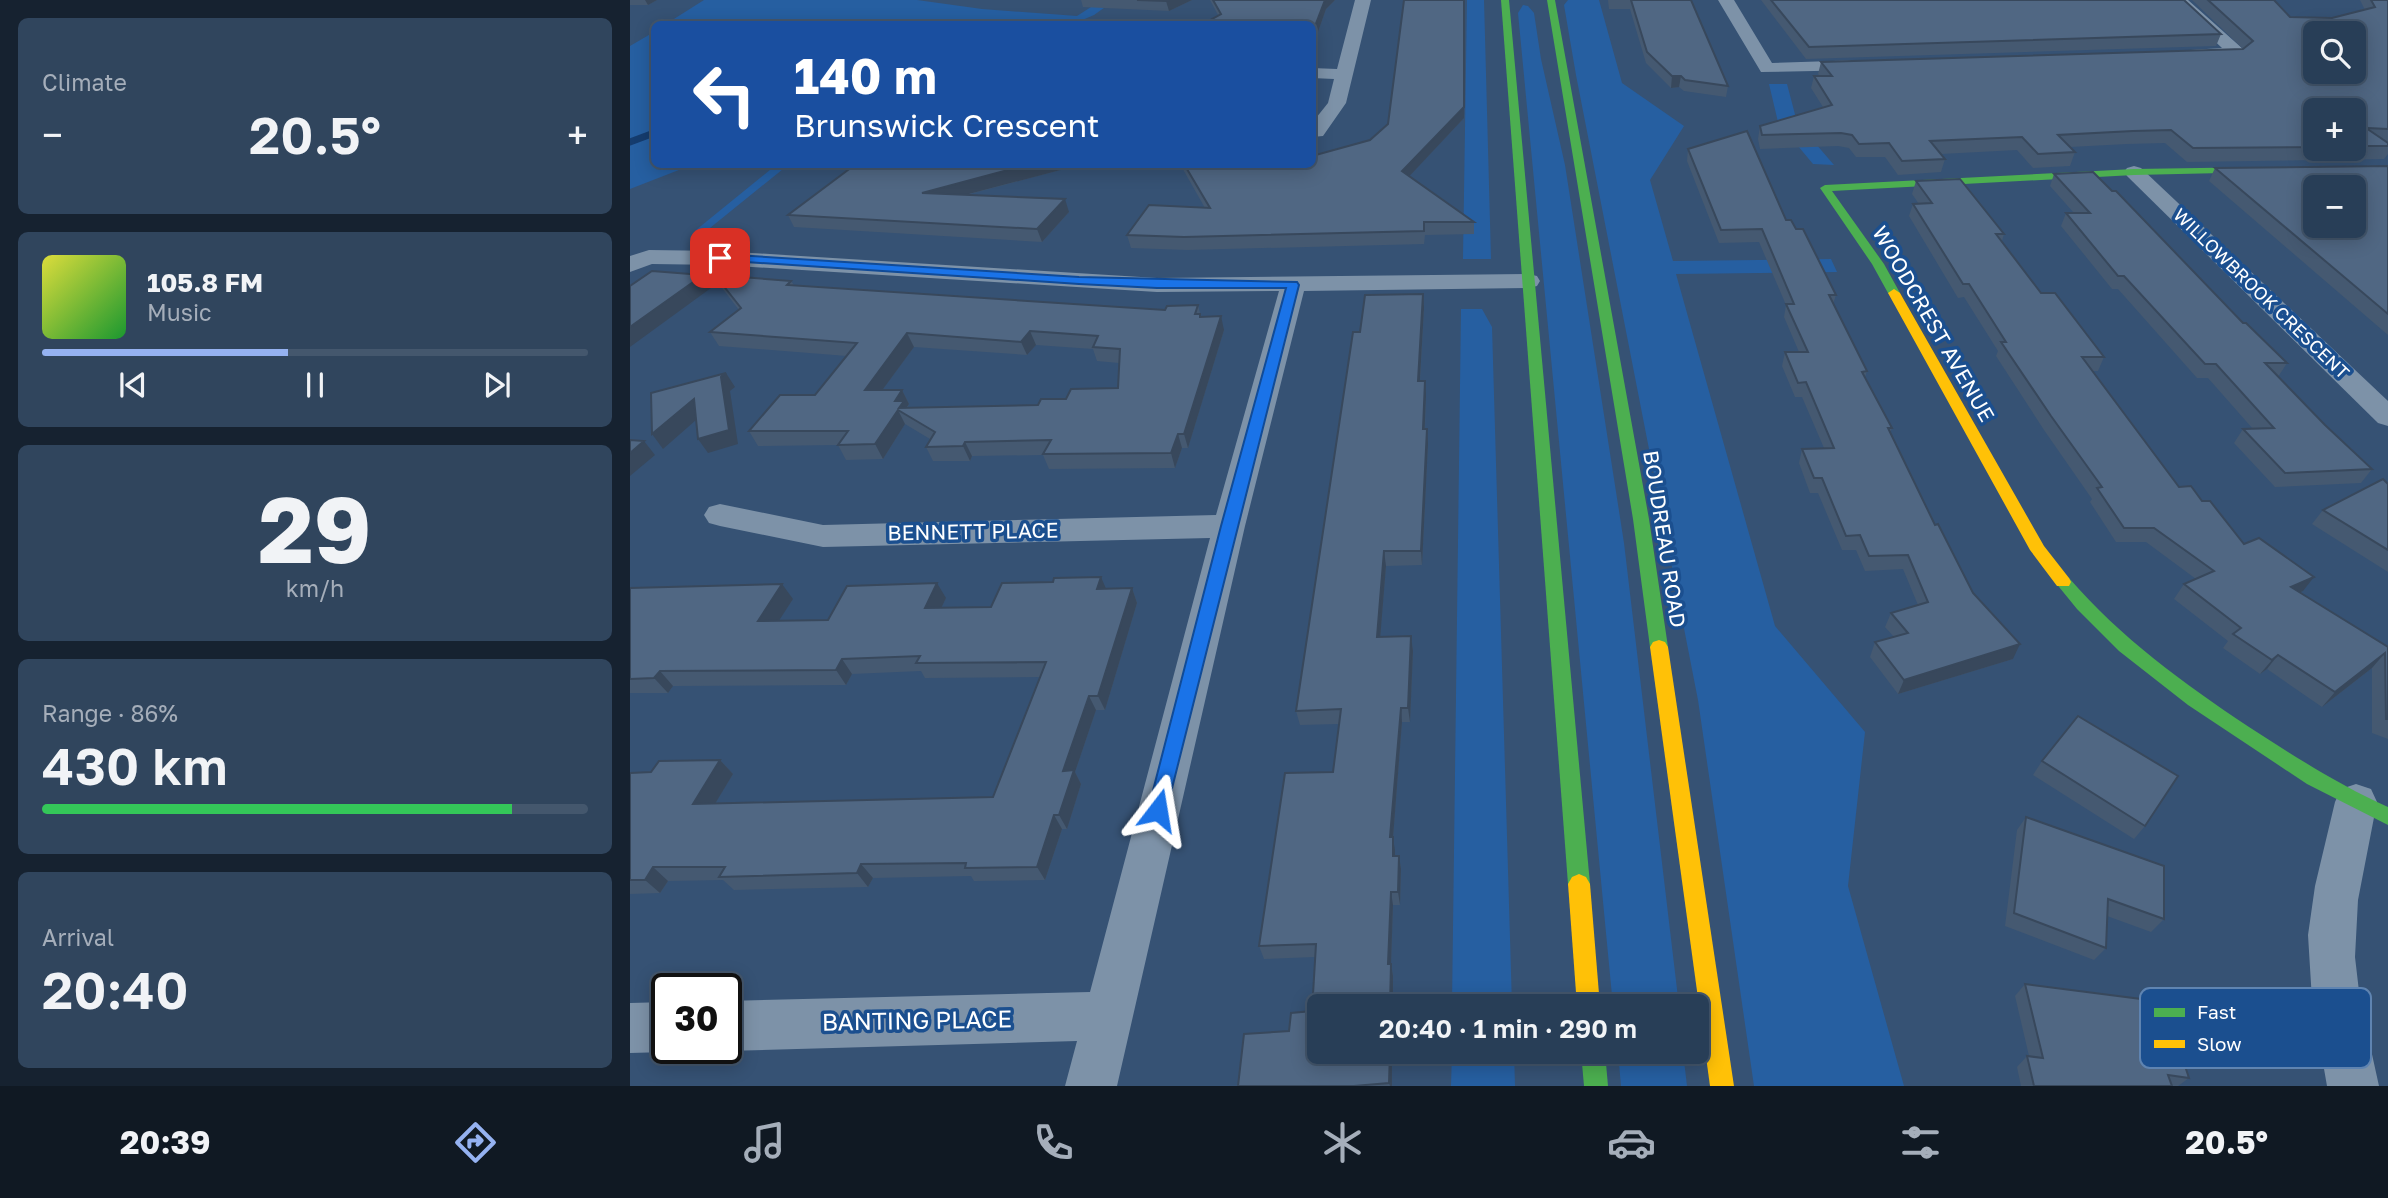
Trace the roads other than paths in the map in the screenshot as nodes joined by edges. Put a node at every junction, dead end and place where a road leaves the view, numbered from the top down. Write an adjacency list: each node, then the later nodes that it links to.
1 (1363, 0): 9 (street)
2 (1504, 0): 14 (main road)
3 (1551, 0): 30 (main road, BOUDREAU ROAD)
4 (1726, 0): 7 (street)
5 (2179, 0): 6 (street)
6 (2182, 55)
7 (1877, 65)
8 (1316, 73): 9 (street)
9 (1344, 74): 10 (street)
10 (1316, 132)
11 (2280, 170): 12 (main road, WOODCREST AVENUE)
12 (2134, 172): 16 (street, WILLOWBROOK CRESCENT); 19 (main road, WOODCREST AVENUE)
13 (630, 265): 15 (street)
14 (1528, 281): 15 (street); 21 (main road)
15 (1293, 285): 18 (street)
16 (2388, 416)
17 (720, 515): 18 (street, BENNETT PLACE)
18 (1229, 526): 22 (street)
19 (2372, 809): 20 (street)
20 (2335, 988)
21 (1588, 994)
22 (1107, 1016): 23 (street, BANTING PLACE); 28 (street)
23 (742, 1026)
24 (651, 1027): 25 (street)
25 (630, 1028)
26 (1594, 1064): 29 (main road)
27 (2349, 1068): 31 (street)
28 (1091, 1086)
29 (1596, 1086)
30 (1722, 1086)
31 (2353, 1086)

